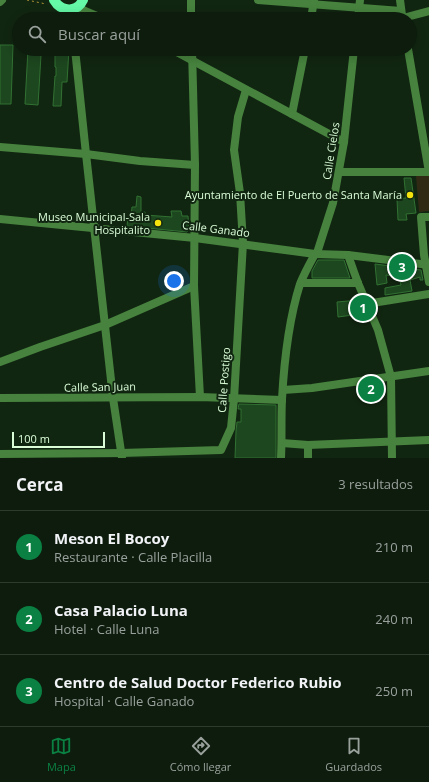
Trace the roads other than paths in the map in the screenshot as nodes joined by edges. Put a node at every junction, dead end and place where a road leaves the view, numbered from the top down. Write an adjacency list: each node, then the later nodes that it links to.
1 (53, 0): 7 (main road)
2 (191, 0): 10 (street)
3 (258, 0): 5 (street)
4 (400, 0): 13 (street)
5 (314, 2): 6 (street); 11 (street)
6 (360, 4): 12 (street)
7 (78, 5): 9 (street)
8 (429, 11): 14 (street)
9 (87, 12)
10 (191, 12)
11 (312, 12)
12 (389, 12)
13 (402, 12)
14 (417, 13)
15 (76, 56): 26 (street)
16 (184, 56): 21 (street)
17 (192, 56): 21 (street)
18 (304, 56): 23 (street)
19 (353, 56): 24 (street, Calle Cielos)
20 (409, 56): 29 (street)
21 (192, 60): 22 (street); 27 (street)
22 (246, 90): 23 (street); 34 (street, Calle Postigo)
23 (292, 114): 24 (street)
24 (344, 142): 28 (street, Calle Cielos)
25 (0, 147): 26 (street)
26 (86, 154): 27 (street); 32 (street)
27 (195, 165): 33 (street)
28 (339, 172): 29 (street); 35 (street, Calle Cielos)
29 (429, 172)
30 (429, 217): 37 (street)
31 (0, 219): 32 (street, Calle Ganado)
32 (95, 228): 33 (street, Calle Ganado); 44 (street)
33 (195, 238): 34 (street, Calle Ganado); 41 (street)
34 (243, 243): 35 (street, Calle Ganado); 52 (street, Calle Postigo)
35 (316, 254): 36 (street, Calle Ganado); 39 (street, Calle Cielos)
36 (348, 255): 37 (street, Calle Ganado); 40 (street)
37 (427, 265): 38 (street)
38 (429, 282)
39 (300, 283): 40 (street); 48 (street, Calle Cielos)
40 (358, 284): 43 (street)
41 (194, 286): 44 (street); 49 (street)
42 (429, 294): 43 (street)
43 (366, 304): 47 (street)
44 (105, 325): 45 (street); 51 (street)
45 (0, 362)
46 (429, 371): 47 (street)
47 (391, 377): 48 (street); 55 (street)
48 (282, 390): 53 (street, Calle Cielos)
49 (200, 397): 51 (street, Calle San Juan); 52 (street, Calle San Juan)
50 (0, 398): 51 (street, Calle San Juan)
51 (113, 398): 59 (street)
52 (234, 399): 53 (street, Calle San Juan); 59 (street, Calle Postigo)
53 (282, 400): 56 (street, Calle Cielos)
54 (429, 440): 55 (street)
55 (392, 441): 57 (street); 62 (street)
56 (282, 443): 57 (street); 60 (street, Calle Cielos)
57 (308, 445): 61 (street)
58 (0, 454): 59 (street, Calle Postigo)
59 (122, 456)
60 (281, 458)
61 (308, 458)
62 (392, 458)

